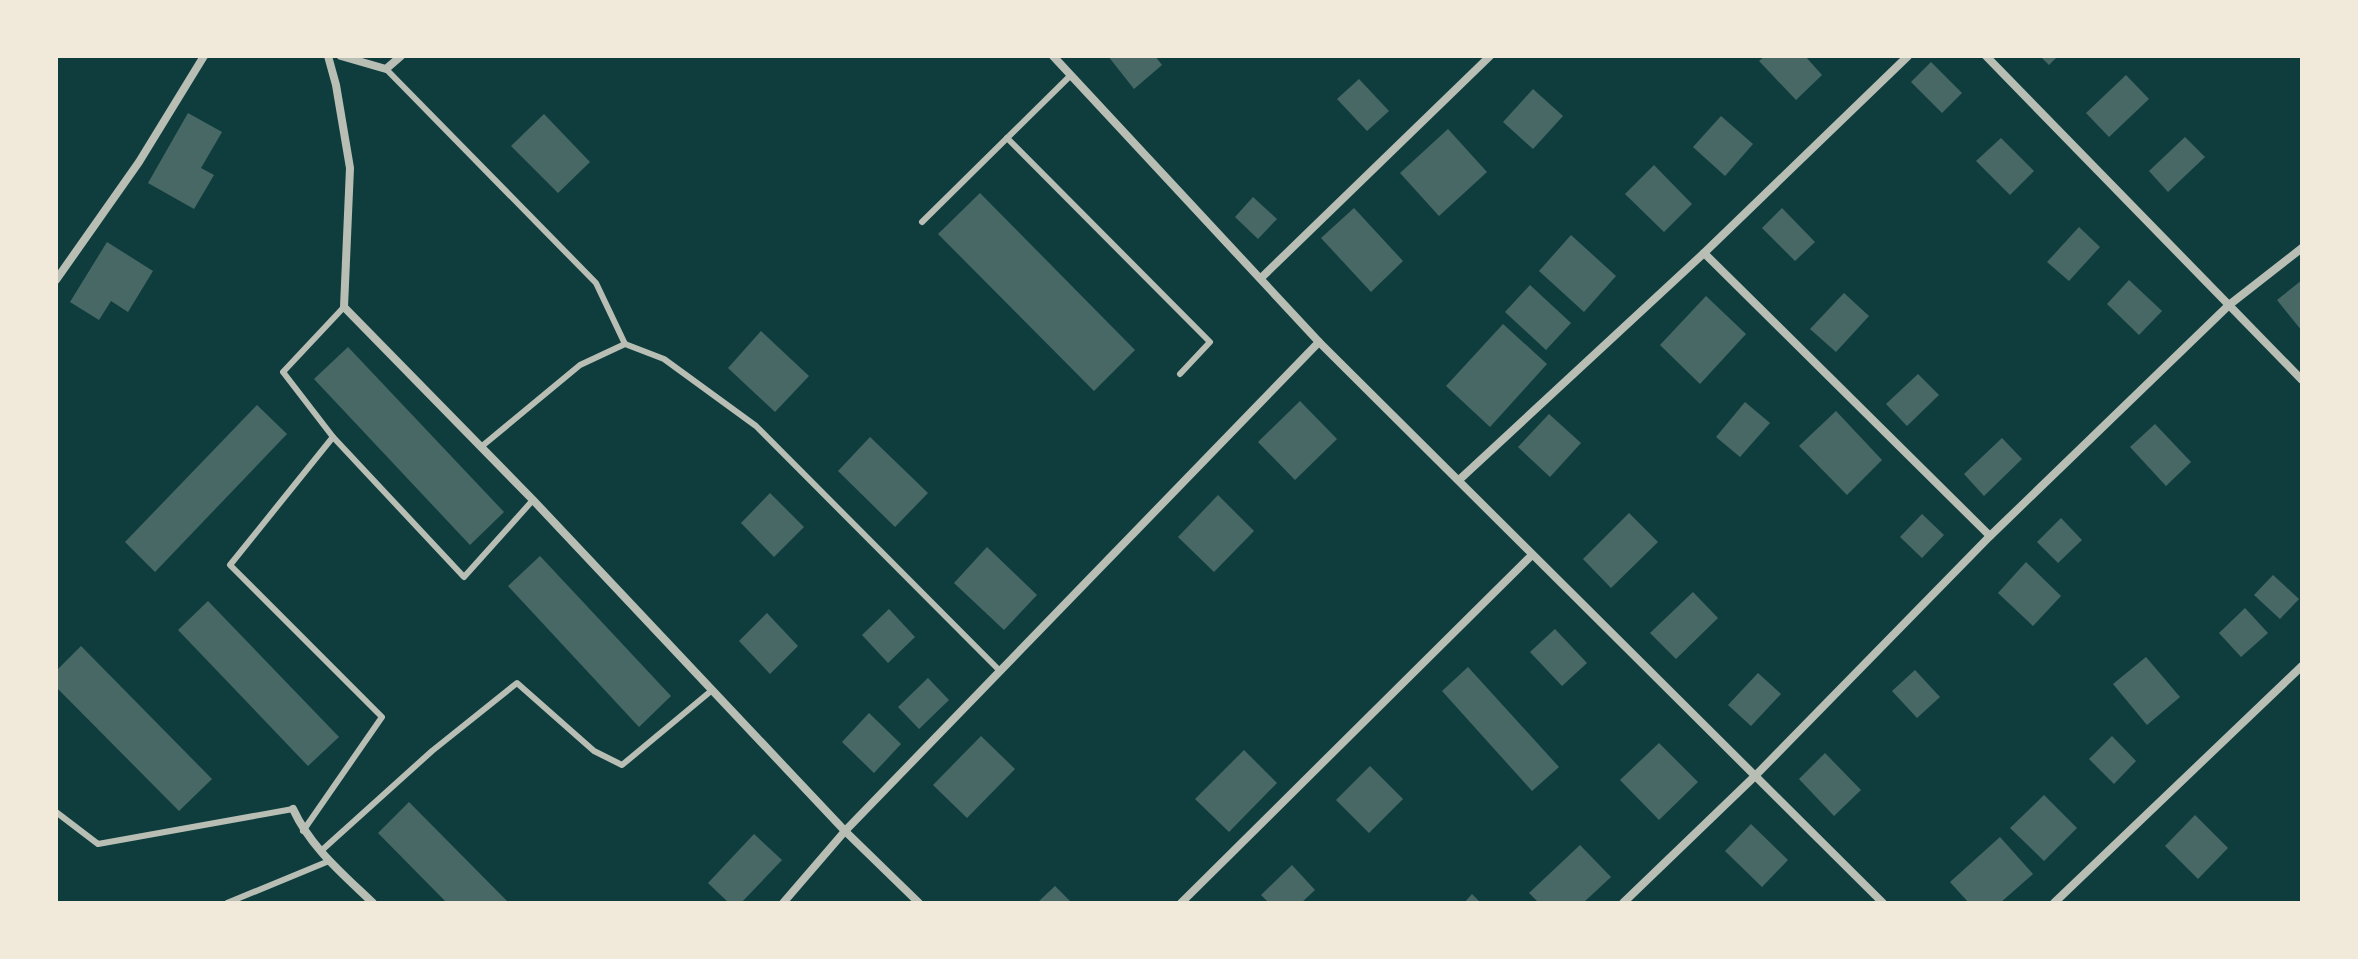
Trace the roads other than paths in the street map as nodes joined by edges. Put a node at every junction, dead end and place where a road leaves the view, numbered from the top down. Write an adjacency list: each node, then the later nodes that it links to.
1 (204, 56): 16 (street)
2 (328, 56): 18 (street)
3 (341, 56): 9 (street)
4 (401, 56): 9 (street)
5 (1053, 56): 10 (street)
6 (1490, 56): 15 (street)
7 (1908, 56): 14 (street)
8 (1986, 56): 17 (street)
9 (386, 69): 20 (lane)
10 (1071, 75): 11 (lane); 15 (street)
11 (1007, 138): 12 (lane); 21 (lane)
12 (922, 222)
13 (2302, 248): 17 (street)
14 (1704, 253): 25 (street); 27 (street)
15 (1261, 278): 19 (street)
16 (56, 280)
17 (2229, 305): 22 (street); 27 (street)
18 (344, 307): 23 (lane); 24 (street)
19 (1319, 342): 25 (street); 30 (street)
20 (625, 344): 24 (lane); 30 (lane)
21 (1180, 374)
22 (2302, 380)
23 (333, 437): 26 (lane); 35 (lane)
24 (481, 447): 26 (street)
25 (1459, 480): 28 (street)
26 (533, 500): 31 (street)
27 (1990, 536): 32 (street)
28 (1532, 555): 32 (street); 43 (street)
29 (2302, 666): 46 (street)
30 (1000, 671): 36 (street)
31 (711, 691): 36 (street); 37 (lane)
32 (1755, 776): 44 (street); 45 (street)
33 (293, 809): 34 (lane); 35 (street)
34 (56, 812)
35 (303, 831): 37 (street)
36 (845, 831): 41 (street); 42 (street)
37 (321, 851): 38 (street)
38 (329, 861): 39 (lane); 40 (street)
39 (227, 903)
40 (373, 903)
41 (783, 903)
42 (919, 903)
43 (1181, 903)
44 (1623, 903)
45 (1883, 903)
46 (2054, 903)

